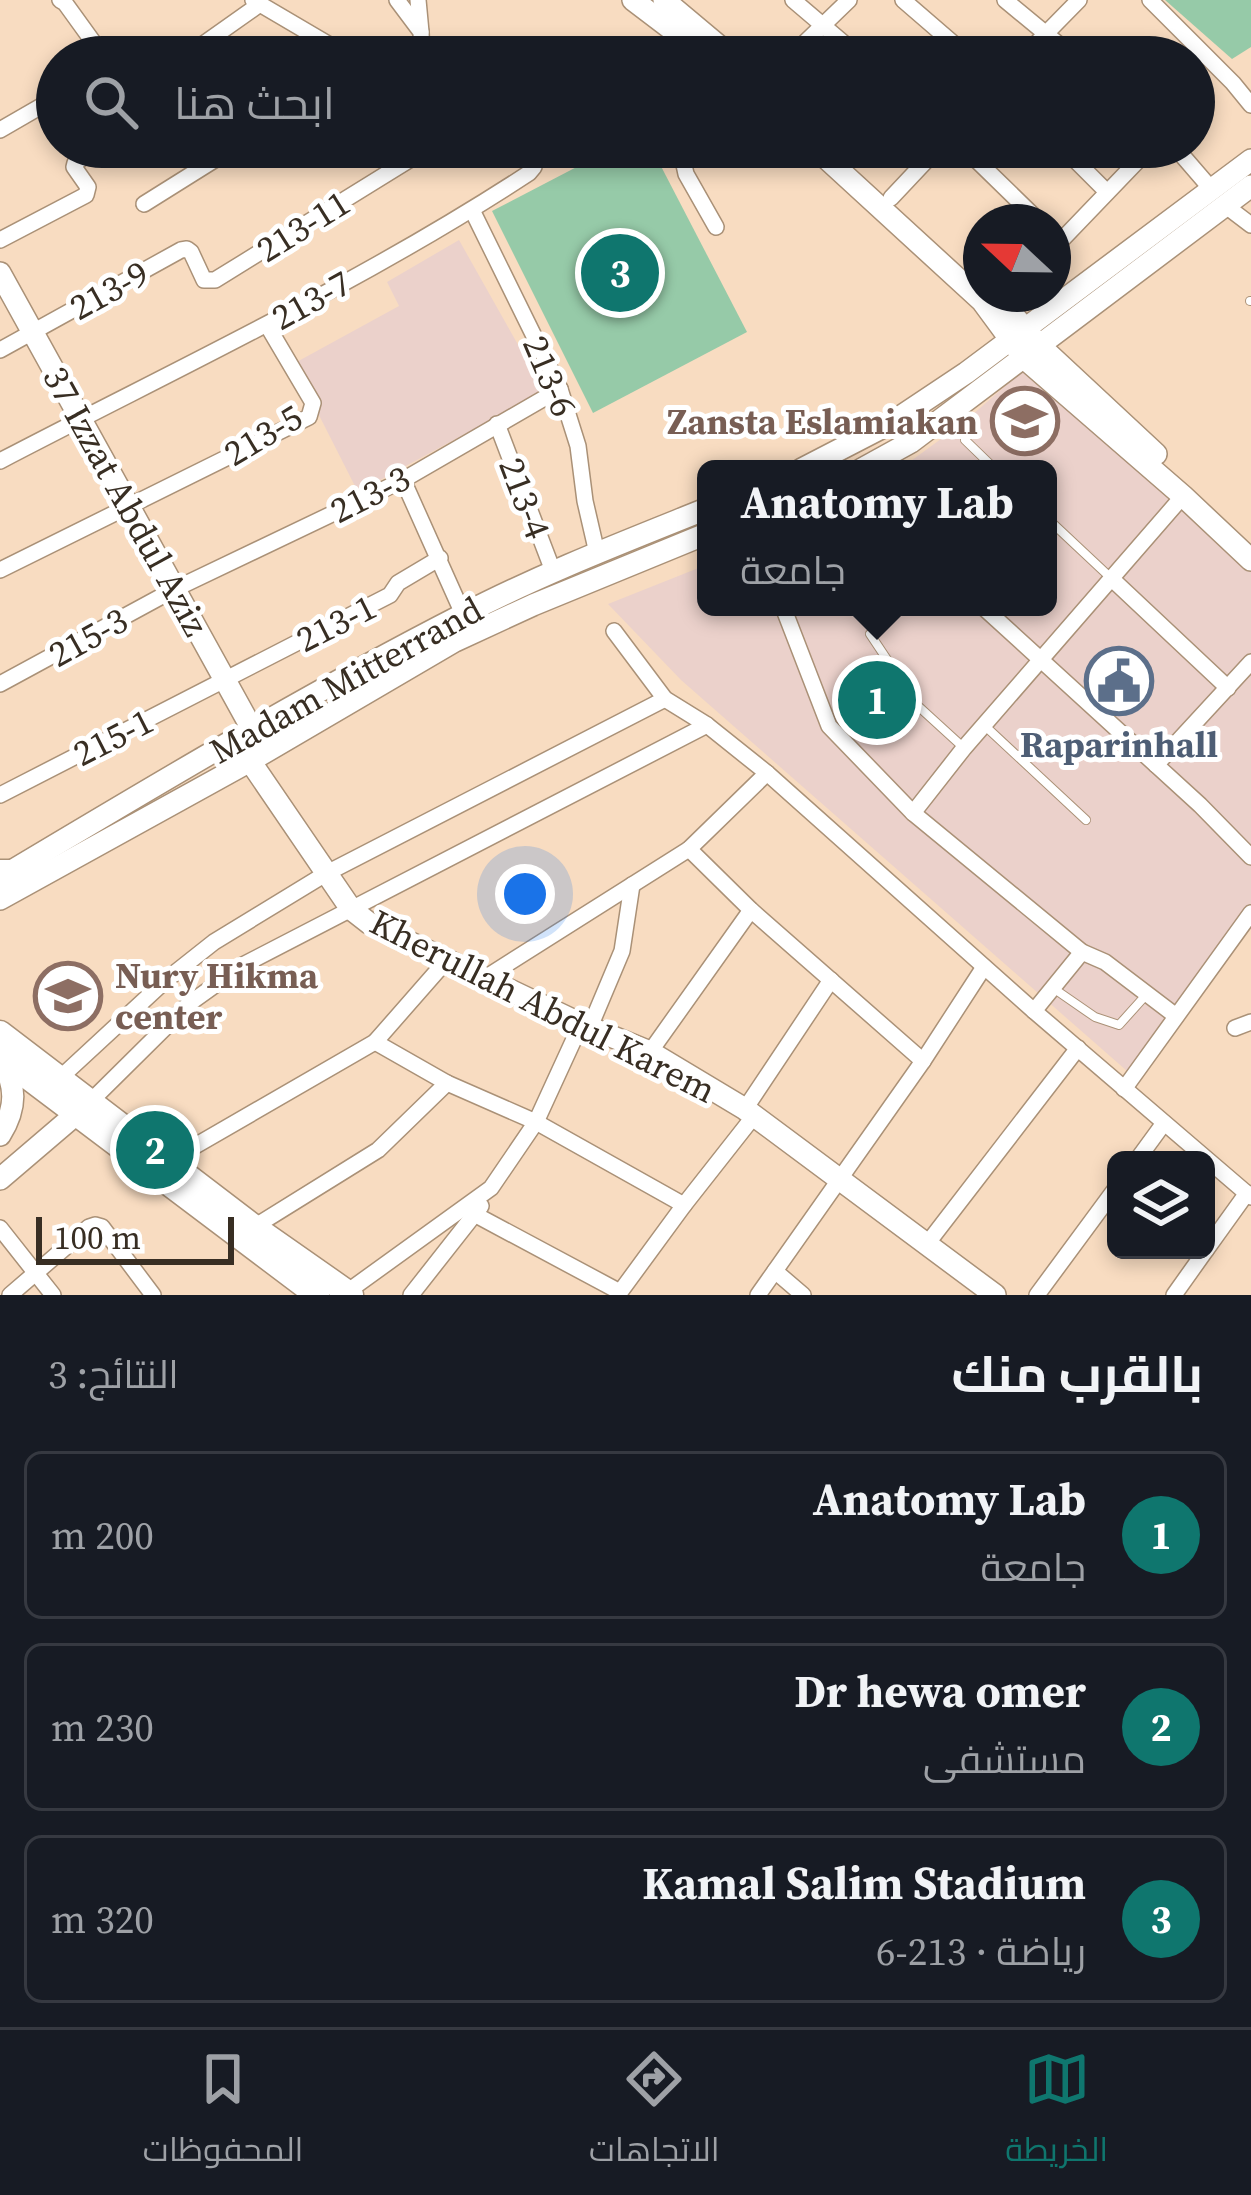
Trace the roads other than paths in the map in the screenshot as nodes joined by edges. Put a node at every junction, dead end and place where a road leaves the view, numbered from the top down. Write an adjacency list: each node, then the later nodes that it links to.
1 (397, 0): 14 (street)
2 (418, 0): 14 (street)
3 (633, 0): 20 (main road)
4 (664, 0): 21 (main road)
5 (794, 0): 13 (street)
6 (849, 0): 13 (street)
7 (903, 0): 24 (street)
8 (1005, 0): 15 (street)
9 (1079, 0): 15 (street)
10 (1150, 0): 27 (street)
11 (64, 1): 16 (street)
12 (266, 3): 17 (street); 18 (street)
13 (825, 26): 22 (street); 23 (street)
14 (421, 32): 19 (street)
15 (1046, 32): 25 (street); 26 (street)
16 (89, 36)
17 (216, 36)
18 (317, 36)
19 (421, 36)
20 (680, 36)
21 (707, 36)
22 (814, 36)
23 (836, 36)
24 (945, 36)
25 (1042, 36)
26 (1050, 36)
27 (1186, 36)
28 (1215, 65): 30 (street)
29 (1251, 73): 30 (street)
30 (1233, 83): 31 (street)
31 (1251, 105)
32 (36, 109): 33 (street)
33 (0, 130)
34 (1251, 160): 50 (main road)
35 (75, 168): 57 (street)
36 (201, 168): 51 (street)
37 (396, 168): 58 (street, 213-11)
38 (532, 168): 53 (street, 213-7)
39 (685, 168): 55 (street)
40 (837, 168): 63 (main road)
41 (857, 168): 49 (main road)
42 (919, 168): 49 (street)
43 (985, 168): 52 (street)
44 (1083, 168): 48 (street)
45 (1130, 168): 48 (street)
46 (1193, 168): 50 (street)
47 (1251, 186): 50 (main road)
48 (1107, 192): 56 (street)
49 (891, 198): 59 (main road)
50 (1220, 198): 54 (street); 63 (main road); 66 (main road)
51 (144, 204)
52 (1022, 204)
53 (472, 210): 62 (street, 213-7); 67 (street, 213-6)
54 (1251, 225)
55 (716, 227)
56 (1071, 227)
57 (0, 240)
58 (187, 249): 64 (street, 213-9)
59 (963, 264)
60 (0, 273): 64 (main road, 37 Izzat Abdul Aziz)
61 (1010, 312): 63 (main road)
62 (267, 325): 68 (street, 213-7); 77 (street, 213-5)
63 (1018, 332): 66 (main road); 71 (main road)
64 (32, 334): 65 (street, 213-9); 68 (main road, 37 Izzat Abdul Aziz)
65 (0, 350)
66 (1032, 352): 72 (main road); 76 (main road); 81 (main road)
67 (560, 389): 69 (street, 213-3); 82 (street, 213-6)
68 (80, 419): 74 (street, 213-7); 77 (main road, 37 Izzat Abdul Aziz)
69 (497, 424): 75 (street, 213-3); 86 (street, 213-4)
70 (964, 440): 73 (lane)
71 (819, 460)
72 (878, 460)
73 (985, 460)
74 (0, 461)
75 (403, 480): 83 (street); 88 (street, 213-3)
76 (1183, 496): 84 (main road); 87 (street)
77 (130, 507): 85 (street); 88 (main road, 37 Izzat Abdul Aziz)
78 (697, 512): 82 (main road, Madam Mitterrand)
79 (1057, 527): 87 (lane)
80 (697, 538): 104 (main road, Madam Mitterrand)
81 (1251, 542)
82 (597, 553): 86 (main road, Madam Mitterrand)
83 (440, 558): 89 (street); 96 (street, 213-1)
84 (1251, 560)
85 (0, 570)
86 (553, 571): 89 (main road, Madam Mitterrand)
87 (1112, 579): 94 (street); 98 (street)
88 (175, 589): 96 (main road, 37 Izzat Abdul Aziz); 97 (street, 215-3)
89 (463, 614): 102 (main road, Madam Mitterrand)
90 (787, 616): 108 (street)
91 (993, 616): 94 (street)
92 (614, 631): 99 (street)
93 (870, 634): 103 (lane)
94 (1041, 661): 101 (street); 105 (street)
95 (1251, 662): 98 (street)
96 (225, 680): 102 (main road, 37 Izzat Abdul Aziz); 107 (street, 215-1)
97 (0, 684)
98 (1228, 688): 105 (street)
99 (665, 699): 100 (street); 112 (street)
100 (707, 724): 106 (street); 116 (street)
101 (984, 725): 103 (street); 109 (lane)
102 (252, 729): 113 (main road, Madam Mitterrand)
103 (964, 748): 108 (street)
104 (250, 761): 112 (main road, Kherullah Abdul Karem); 115 (main road, Madam Mitterrand)
105 (1156, 765): 111 (street)
106 (767, 773): 110 (street); 121 (street)
107 (0, 795)
108 (913, 813): 119 (street)
109 (1086, 820)
110 (689, 849): 114 (street); 117 (street)
111 (1251, 857)
112 (327, 873): 116 (main road, Kherullah Abdul Karem); 135 (street)
113 (3, 874)
114 (632, 885): 122 (street); 128 (street)
115 (0, 899)
116 (351, 909): 120 (main road, Kherullah Abdul Karem); 138 (street)
117 (751, 910): 123 (street); 132 (street)
118 (1251, 913): 127 (street)
119 (1082, 952): 124 (street); 125 (street)
120 (446, 961): 122 (main road, Kherullah Abdul Karem); 130 (street)
121 (984, 967): 126 (street); 134 (street)
122 (485, 978): 128 (main road, Kherullah Abdul Karem)
123 (831, 980): 134 (street); 139 (street)
124 (1053, 988): 125 (lane); 126 (street)
125 (1147, 994): 127 (street)
126 (1034, 1011): 131 (street)
127 (1176, 1016): 137 (street)
128 (585, 1026): 132 (main road, Kherullah Abdul Karem); 140 (street)
129 (0, 1034): 135 (main road)
130 (375, 1042): 136 (street); 144 (street)
131 (1078, 1048): 137 (street); 155 (street)
132 (650, 1052): 139 (main road, Kherullah Abdul Karem)
133 (0, 1057): 138 (main road); 142 (main road)
134 (922, 1061): 146 (street)
135 (60, 1078): 138 (main road)
136 (447, 1083): 140 (street); 152 (street)
137 (1124, 1089): 141 (street)
138 (83, 1108): 144 (main road); 145 (main road); 164 (main road)
139 (750, 1113): 146 (main road, Kherullah Abdul Karem); 150 (street)
140 (536, 1122): 147 (street); 150 (street)
141 (1164, 1123): 143 (street); 148 (street)
142 (0, 1135)
143 (1143, 1151)
144 (169, 1161): 152 (main road)
145 (0, 1179)
146 (840, 1179): 155 (main road, Kherullah Abdul Karem); 157 (street)
147 (491, 1188): 151 (street); 160 (street)
148 (1249, 1195): 154 (street)
149 (1107, 1200): 169 (street)
150 (684, 1205): 161 (street)
151 (476, 1215): 161 (street); 165 (street)
152 (254, 1227): 160 (main road)
153 (0, 1228): 158 (street)
154 (1215, 1238)
155 (927, 1244): 168 (main road, Kherullah Abdul Karem)
156 (1200, 1259): 170 (street)
157 (775, 1271): 166 (street); 167 (street)
158 (35, 1273): 159 (street); 162 (street); 163 (street)
159 (147, 1293)
160 (349, 1294)
161 (619, 1294)
162 (10, 1295)
163 (53, 1295)
164 (317, 1295)
165 (411, 1295)
166 (758, 1295)
167 (803, 1295)
168 (995, 1295)
169 (1036, 1295)
170 (1174, 1295)

